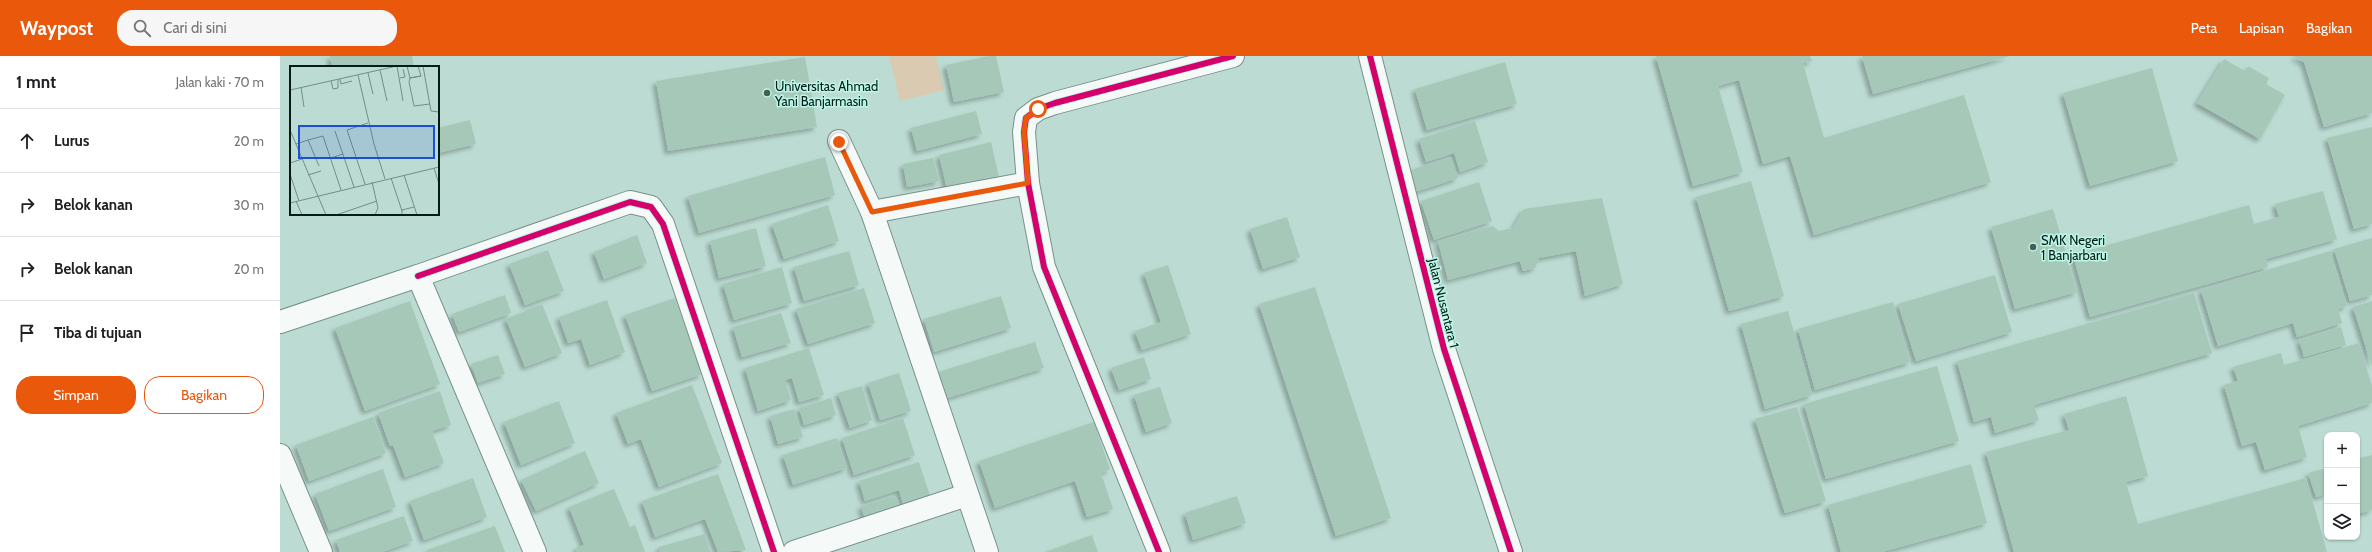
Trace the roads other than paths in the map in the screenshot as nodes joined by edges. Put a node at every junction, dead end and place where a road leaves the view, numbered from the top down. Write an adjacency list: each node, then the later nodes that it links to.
1 (1233, 56): 4 (street)
2 (1370, 56): 16 (street, Jalan Nusantara 1)
3 (839, 142): 5 (street)
4 (1028, 183): 5 (street); 15 (street)
5 (872, 212): 9 (street)
6 (418, 276): 7 (street); 11 (street); 12 (street)
7 (280, 322)
8 (280, 455): 10 (street)
9 (967, 494): 13 (street); 14 (street)
10 (321, 552)
11 (535, 552)
12 (774, 552)
13 (794, 552)
14 (987, 552)
15 (1159, 552)
16 (1511, 552)

